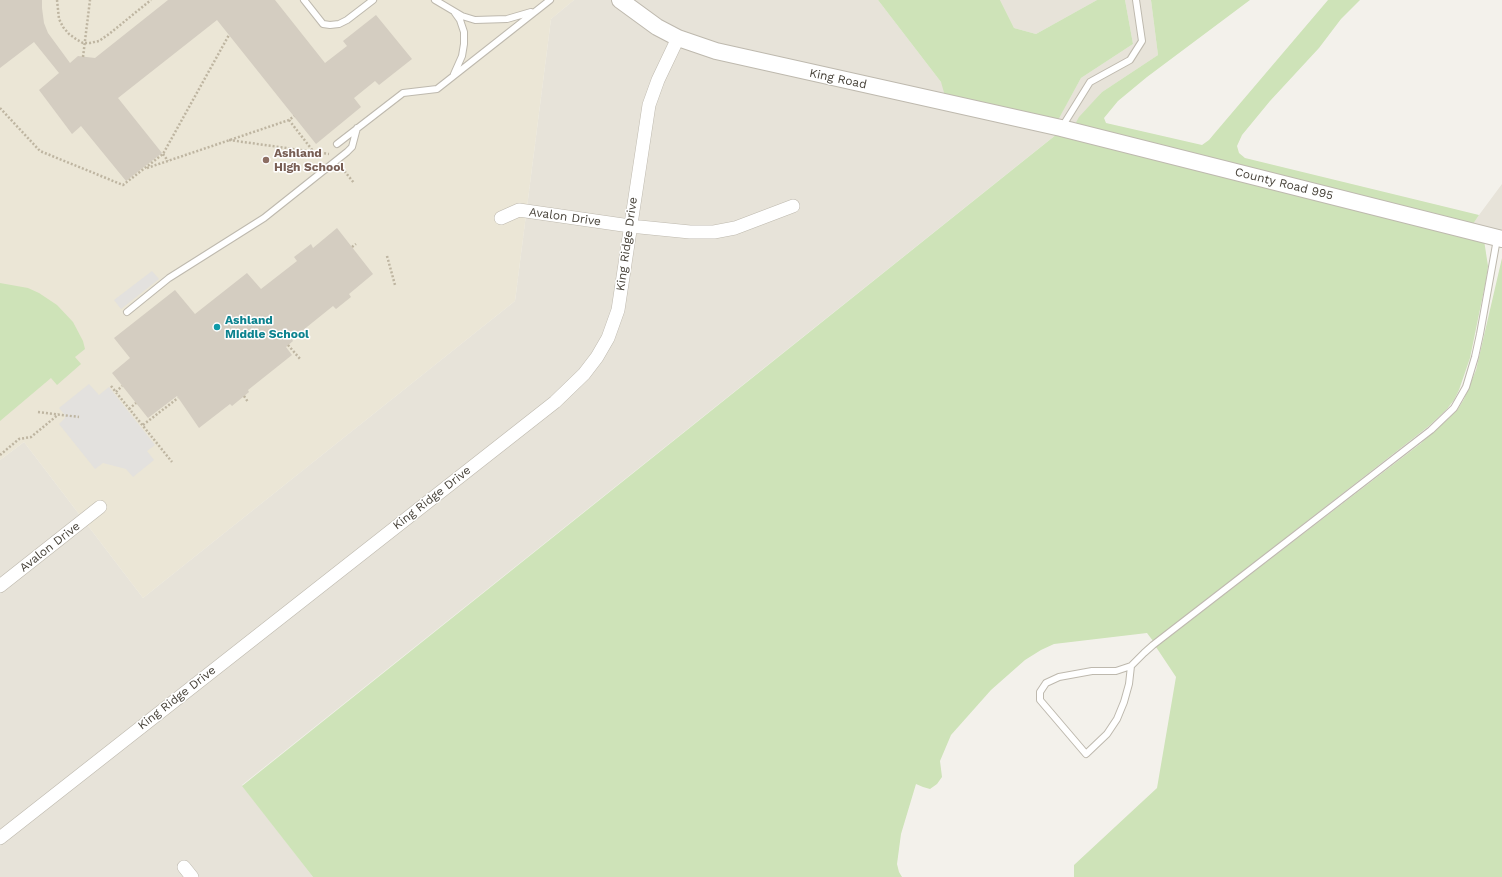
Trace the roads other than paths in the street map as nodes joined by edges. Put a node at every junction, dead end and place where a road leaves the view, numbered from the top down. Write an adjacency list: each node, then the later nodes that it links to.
1 (304, 0): 2 (lane)
2 (373, 0)
3 (435, 0): 8 (lane)
4 (550, 0): 7 (lane)
5 (620, 0): 9 (street, King Road)
6 (1136, 0): 12 (lane)
7 (540, 8): 8 (lane); 10 (lane)
8 (454, 12): 10 (lane)
9 (678, 38): 12 (street, King Road); 16 (street, King Ridge Drive)
10 (451, 78): 11 (lane)
11 (357, 128): 13 (lane); 18 (lane)
12 (1064, 129): 17 (street, County Road 995)
13 (337, 144)
14 (793, 206): 16 (street, Avalon Drive)
15 (501, 218): 16 (street, Avalon Drive)
16 (630, 226): 22 (street, King Ridge Drive)
17 (1500, 238): 21 (lane)
18 (127, 312)
19 (100, 508): 20 (street, Avalon Drive)
20 (0, 586)
21 (1131, 666): 21 (lane)
22 (0, 838)

